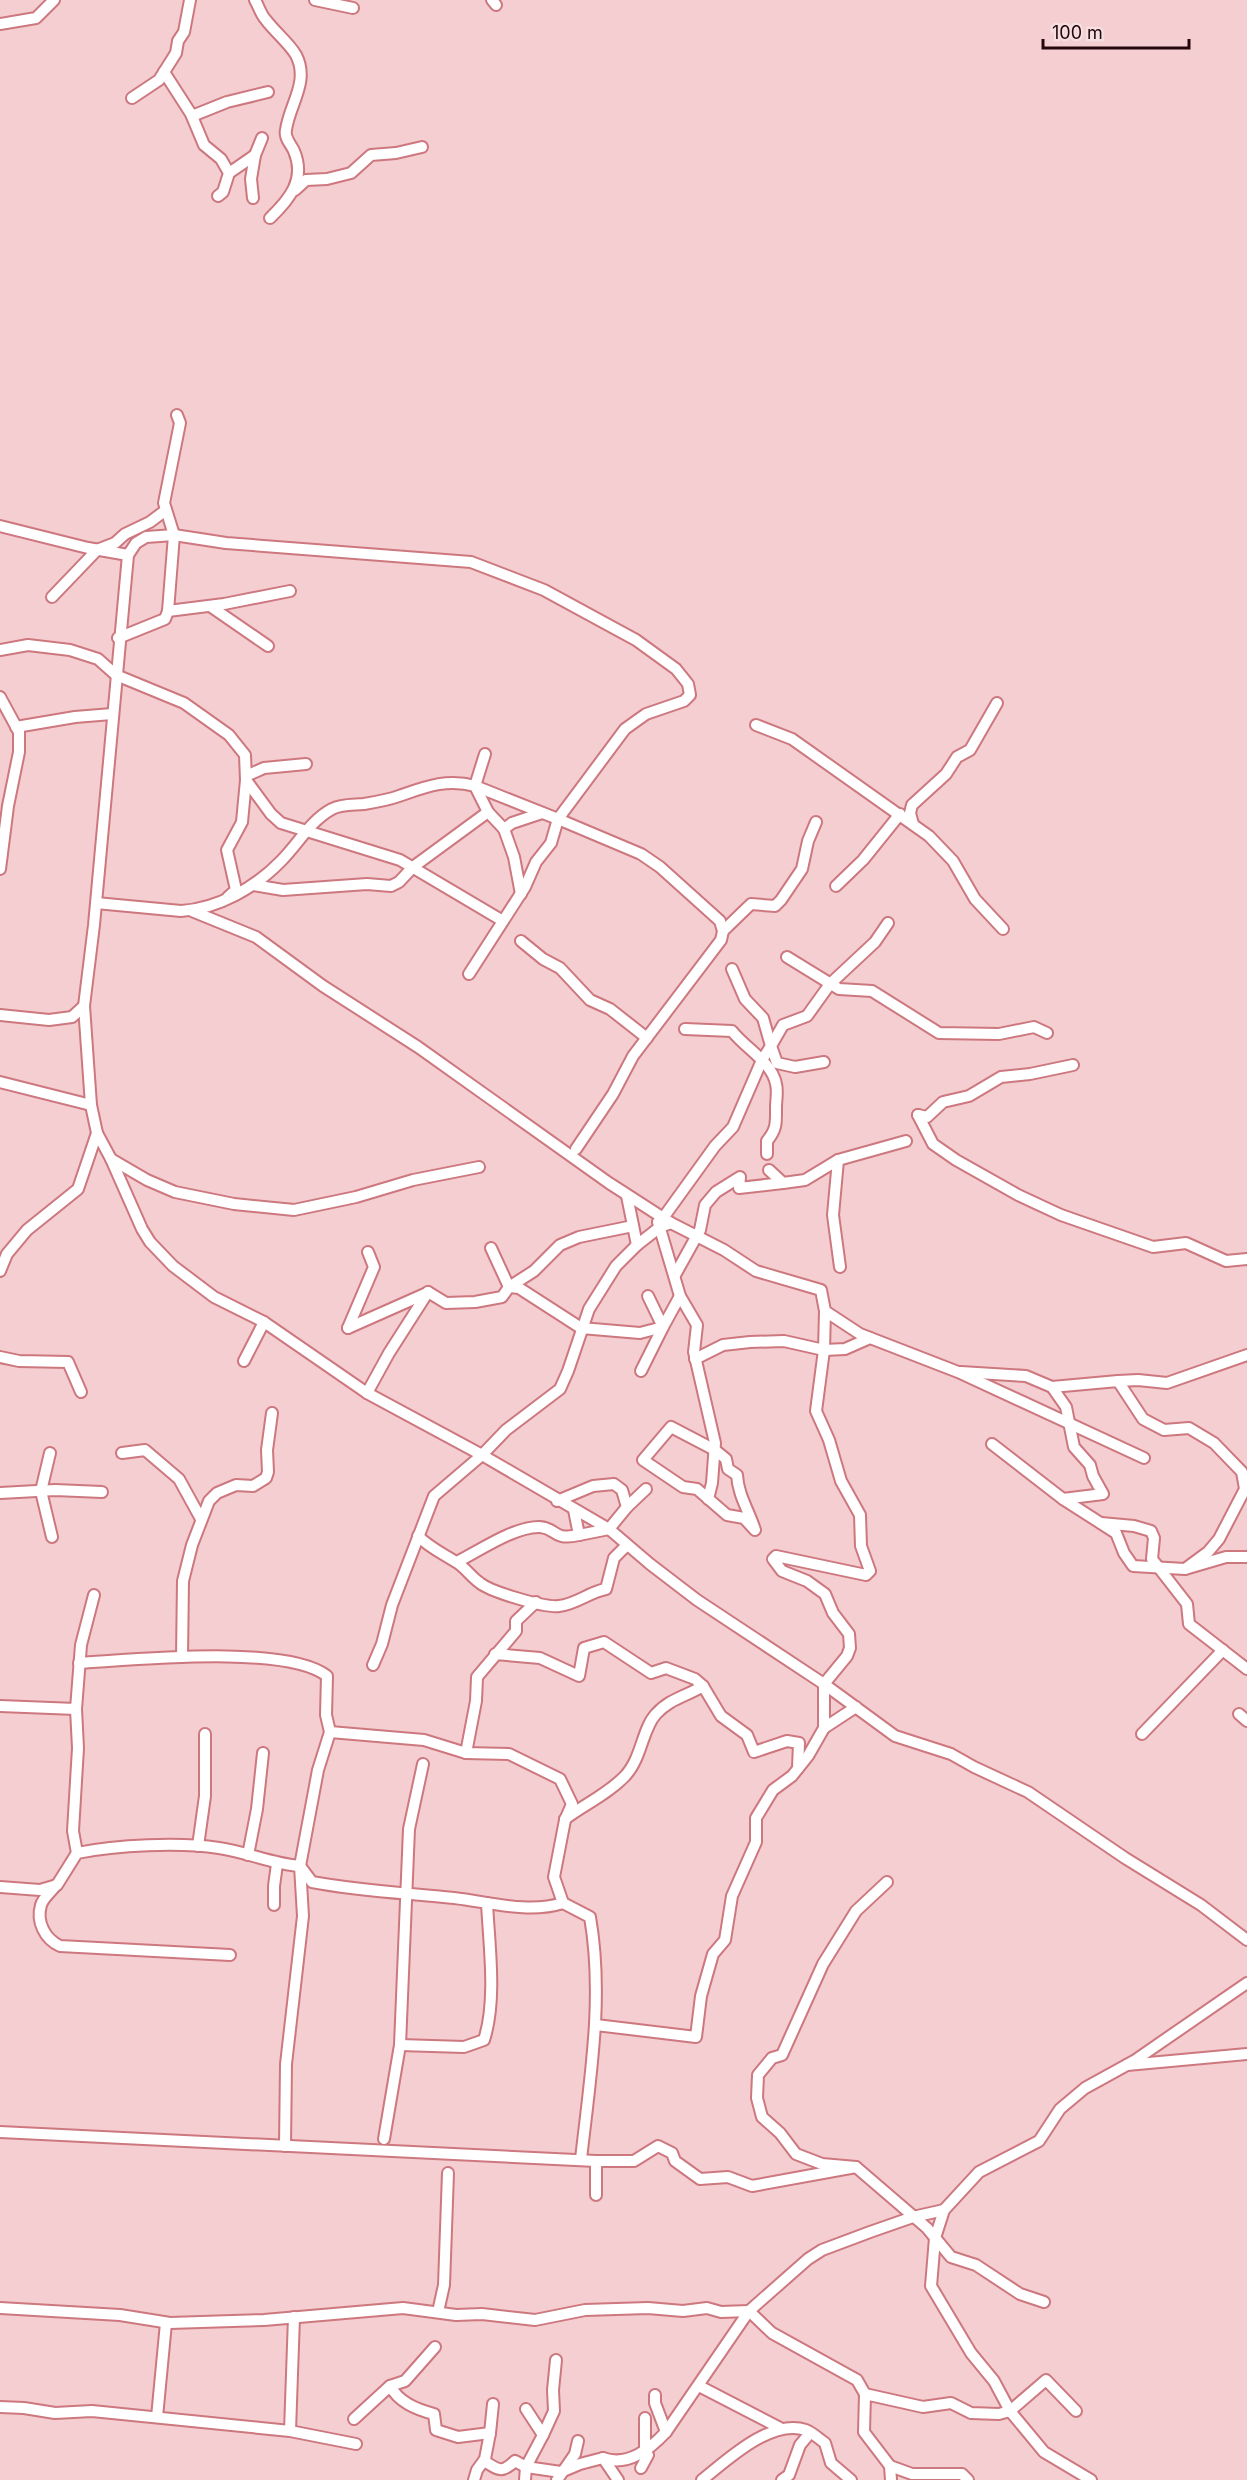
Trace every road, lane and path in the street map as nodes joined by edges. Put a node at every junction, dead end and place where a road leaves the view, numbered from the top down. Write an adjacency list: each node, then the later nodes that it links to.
1 (54, 0): 6 (street)
2 (190, 0): 7 (street)
3 (255, 0): 15 (street)
4 (315, 0): 5 (street)
5 (353, 8)
6 (0, 24)
7 (164, 72): 9 (street); 10 (street)
8 (268, 92): 10 (street)
9 (132, 98)
10 (192, 116): 14 (street)
11 (262, 138): 13 (street)
12 (422, 147): 15 (street)
13 (255, 155): 14 (street); 17 (street)
14 (230, 172): 16 (street)
15 (292, 193): 18 (street)
16 (218, 196)
17 (253, 198)
18 (270, 218)
19 (177, 416): 20 (street)
20 (165, 510): 22 (street); 23 (street)
21 (0, 526): 23 (street)
22 (174, 535): 24 (street); 28 (street); 45 (street)
23 (97, 550): 24 (street); 26 (street)
24 (128, 555): 29 (street)
25 (290, 591): 27 (street)
26 (52, 597)
27 (210, 606): 28 (street); 30 (street)
28 (168, 611): 29 (street)
29 (118, 638): 32 (street)
30 (268, 646)
31 (0, 650): 32 (street)
32 (116, 675): 35 (street); 40 (street)
33 (0, 697): 37 (street)
34 (997, 703): 47 (street)
35 (112, 714): 37 (street); 57 (street)
36 (756, 725): 44 (street)
37 (16, 727): 50 (street)
38 (486, 754): 41 (street)
39 (306, 764): 40 (street)
40 (246, 778): 49 (street); 56 (street)
41 (475, 786): 42 (street); 43 (street); 49 (street)
42 (488, 812): 48 (street); 51 (street)
43 (542, 813): 45 (street); 48 (street)
44 (900, 814): 47 (street); 54 (street)
45 (558, 819): 55 (street); 62 (street)
46 (816, 822): 62 (street)
47 (913, 824): 61 (street)
48 (504, 829): 55 (street)
49 (308, 830): 51 (street); 53 (street)
50 (1, 842): 52 (street)
51 (413, 867): 53 (street); 59 (street)
52 (0, 869)
53 (253, 885): 56 (street)
54 (836, 886)
55 (521, 894): 59 (street)
56 (226, 899): 58 (street)
57 (96, 903): 58 (street); 68 (street)
58 (192, 910): 88 (street)
59 (503, 921): 66 (street)
60 (888, 922): 67 (street)
61 (1003, 929)
62 (723, 931): 72 (street)
63 (521, 941): 72 (street)
64 (787, 957): 67 (street)
65 (732, 969): 73 (street)
66 (468, 974)
67 (830, 984): 71 (street); 73 (street)
68 (84, 1006): 69 (street); 78 (street)
69 (0, 1015)
70 (686, 1029): 74 (street)
71 (1047, 1033)
72 (647, 1038): 81 (street)
73 (771, 1046): 74 (street); 75 (street)
74 (762, 1060): 82 (street); 89 (street)
75 (824, 1062)
76 (1073, 1065): 95 (street)
77 (0, 1082): 78 (street)
78 (91, 1106): 79 (street)
79 (97, 1133): 83 (street); 97 (street)
80 (906, 1141): 84 (street)
81 (576, 1149)
82 (767, 1154)
83 (111, 1159): 85 (street); 104 (street)
84 (838, 1160): 87 (street); 96 (street)
85 (479, 1167)
86 (769, 1170): 87 (street)
87 (783, 1183): 91 (street)
88 (627, 1196): 89 (street); 90 (street)
89 (662, 1220): 91 (street); 92 (street); 98 (street)
90 (633, 1226): 92 (street); 99 (street)
91 (696, 1237): 98 (street); 103 (street)
92 (637, 1245): 106 (street)
93 (491, 1248): 99 (street)
94 (368, 1252): 100 (street)
95 (1247, 1259)
96 (840, 1267)
97 (0, 1271)
98 (675, 1275): 102 (street)
99 (509, 1287): 100 (street); 106 (street)
100 (428, 1292): 118 (street)
101 (648, 1296): 105 (street)
102 (680, 1296): 105 (street); 111 (street)
103 (825, 1311): 107 (street); 108 (street)
104 (264, 1322): 112 (street); 118 (street)
105 (663, 1327): 106 (street); 113 (street)
106 (581, 1328): 125 (street)
107 (870, 1338): 108 (street); 114 (street)
108 (824, 1350): 111 (street); 157 (street)
109 (1247, 1355): 115 (street)
110 (0, 1357): 117 (street)
111 (695, 1359): 122 (street)
112 (244, 1361)
113 (641, 1371)
114 (958, 1372): 116 (street); 120 (street)
115 (1118, 1381): 116 (street); 148 (street)
116 (1052, 1387): 120 (street)
117 (81, 1392)
118 (367, 1393): 125 (street)
119 (272, 1413): 134 (street)
120 (1070, 1424): 126 (street); 132 (street)
121 (992, 1444): 132 (street)
122 (715, 1450): 131 (street); 131 (street); 131 (street)
123 (50, 1453): 128 (street)
124 (122, 1453): 133 (street)
125 (482, 1455): 135 (street); 142 (street)
126 (1144, 1458)
127 (646, 1489): 136 (street)
128 (41, 1491): 129 (street); 130 (street); 143 (street)
129 (102, 1492)
130 (0, 1493)
131 (708, 1499)
132 (1063, 1499): 139 (street)
133 (191, 1500): 134 (street); 138 (street)
134 (209, 1500): 138 (street)
135 (557, 1501): 136 (street); 137 (street)
136 (627, 1507): 140 (street)
137 (574, 1510): 140 (street); 141 (street)
138 (201, 1519): 153 (street)
139 (1098, 1523): 147 (street); 147 (street)
140 (609, 1529): 141 (street); 144 (street)
141 (579, 1535): 146 (street)
142 (418, 1536): 146 (street); 155 (street)
143 (52, 1537)
144 (627, 1545): 150 (street); 157 (street)
145 (1247, 1557): 148 (street)
146 (458, 1562): 150 (street)
147 (1156, 1566): 148 (street); 151 (street)
148 (1185, 1569)
149 (94, 1595): 154 (street)
150 (536, 1602): 152 (street)
151 (1223, 1650): 156 (street); 165 (street)
152 (495, 1654): 158 (street); 166 (street)
153 (182, 1657): 154 (street); 163 (street)
154 (79, 1663): 161 (street)
155 (373, 1665)
156 (1247, 1669)
157 (824, 1684): 160 (street); 162 (street)
158 (703, 1686): 169 (street); 170 (street)
159 (0, 1706): 161 (street)
160 (856, 1707): 162 (street); 183 (street)
161 (76, 1709): 172 (street)
162 (824, 1728): 169 (street)
163 (330, 1732): 166 (street); 175 (street)
164 (205, 1734): 171 (street)
165 (1142, 1734)
166 (466, 1752): 170 (street)
167 (263, 1753): 173 (street)
168 (423, 1764): 179 (street)
169 (798, 1768): 186 (street)
170 (565, 1820): 181 (street)
171 (198, 1846): 172 (street); 173 (street)
172 (77, 1853): 177 (street)
173 (248, 1855): 174 (street)
174 (278, 1864): 175 (street); 182 (street)
175 (300, 1866): 179 (street); 192 (street)
176 (887, 1881): 195 (street)
177 (57, 1885): 178 (street); 184 (street)
178 (0, 1887)
179 (407, 1893): 180 (street); 187 (street)
180 (486, 1903): 181 (street); 187 (street)
181 (563, 1903): 186 (street)
182 (274, 1905)
183 (1247, 1940)
184 (230, 1955)
185 (1247, 1983): 189 (street)
186 (596, 2025): 193 (street)
187 (399, 2045): 191 (street)
188 (1247, 2054): 189 (street)
189 (1126, 2065): 198 (street)
190 (0, 2132): 192 (street)
191 (384, 2139)
192 (285, 2146): 193 (street)
193 (580, 2159): 194 (street)
194 (596, 2161): 195 (street); 197 (street)
195 (856, 2167): 199 (street)
196 (448, 2173): 204 (street)
197 (597, 2195)
198 (944, 2210): 199 (street); 200 (street)
199 (913, 2217): 200 (street); 203 (street)
200 (935, 2238): 201 (street); 216 (street)
201 (1044, 2302)
202 (0, 2308): 206 (street)
203 (749, 2311): 204 (street); 210 (street); 211 (street)
204 (438, 2312): 205 (street)
205 (294, 2318): 206 (street); 222 (street)
206 (166, 2323): 218 (street)
207 (435, 2347): 209 (street)
208 (556, 2360): 226 (street)
209 (390, 2386): 220 (street); 224 (street)
210 (699, 2386): 221 (street); 223 (street)
211 (865, 2394): 216 (street); 232 (street)
212 (655, 2395): 223 (street)
213 (493, 2404): 224 (street)
214 (0, 2407): 218 (street)
215 (526, 2409): 226 (street)
216 (1010, 2411): 217 (street); 244 (street)
217 (1076, 2411)
218 (157, 2417): 222 (street)
219 (645, 2418): 229 (street)
220 (354, 2419)
221 (780, 2428): 225 (street); 239 (street)
222 (290, 2431): 228 (street)
223 (666, 2432): 229 (street)
224 (490, 2433): 231 (street)
225 (810, 2433): 240 (street); 241 (street)
226 (543, 2435): 233 (street)
227 (578, 2441): 235 (street)
228 (356, 2444)
229 (645, 2451): 230 (street); 234 (street)
230 (603, 2458): 235 (street); 238 (street)
231 (484, 2461): 233 (street); 236 (street)
232 (890, 2466): 242 (street); 243 (street)
233 (526, 2467): 235 (street); 237 (street)
234 (641, 2469)
235 (559, 2476)
236 (474, 2480)
237 (525, 2480)
238 (618, 2480)
239 (702, 2480)
240 (782, 2480)
241 (851, 2480)
242 (891, 2480)
243 (968, 2480)
244 (1091, 2480)

